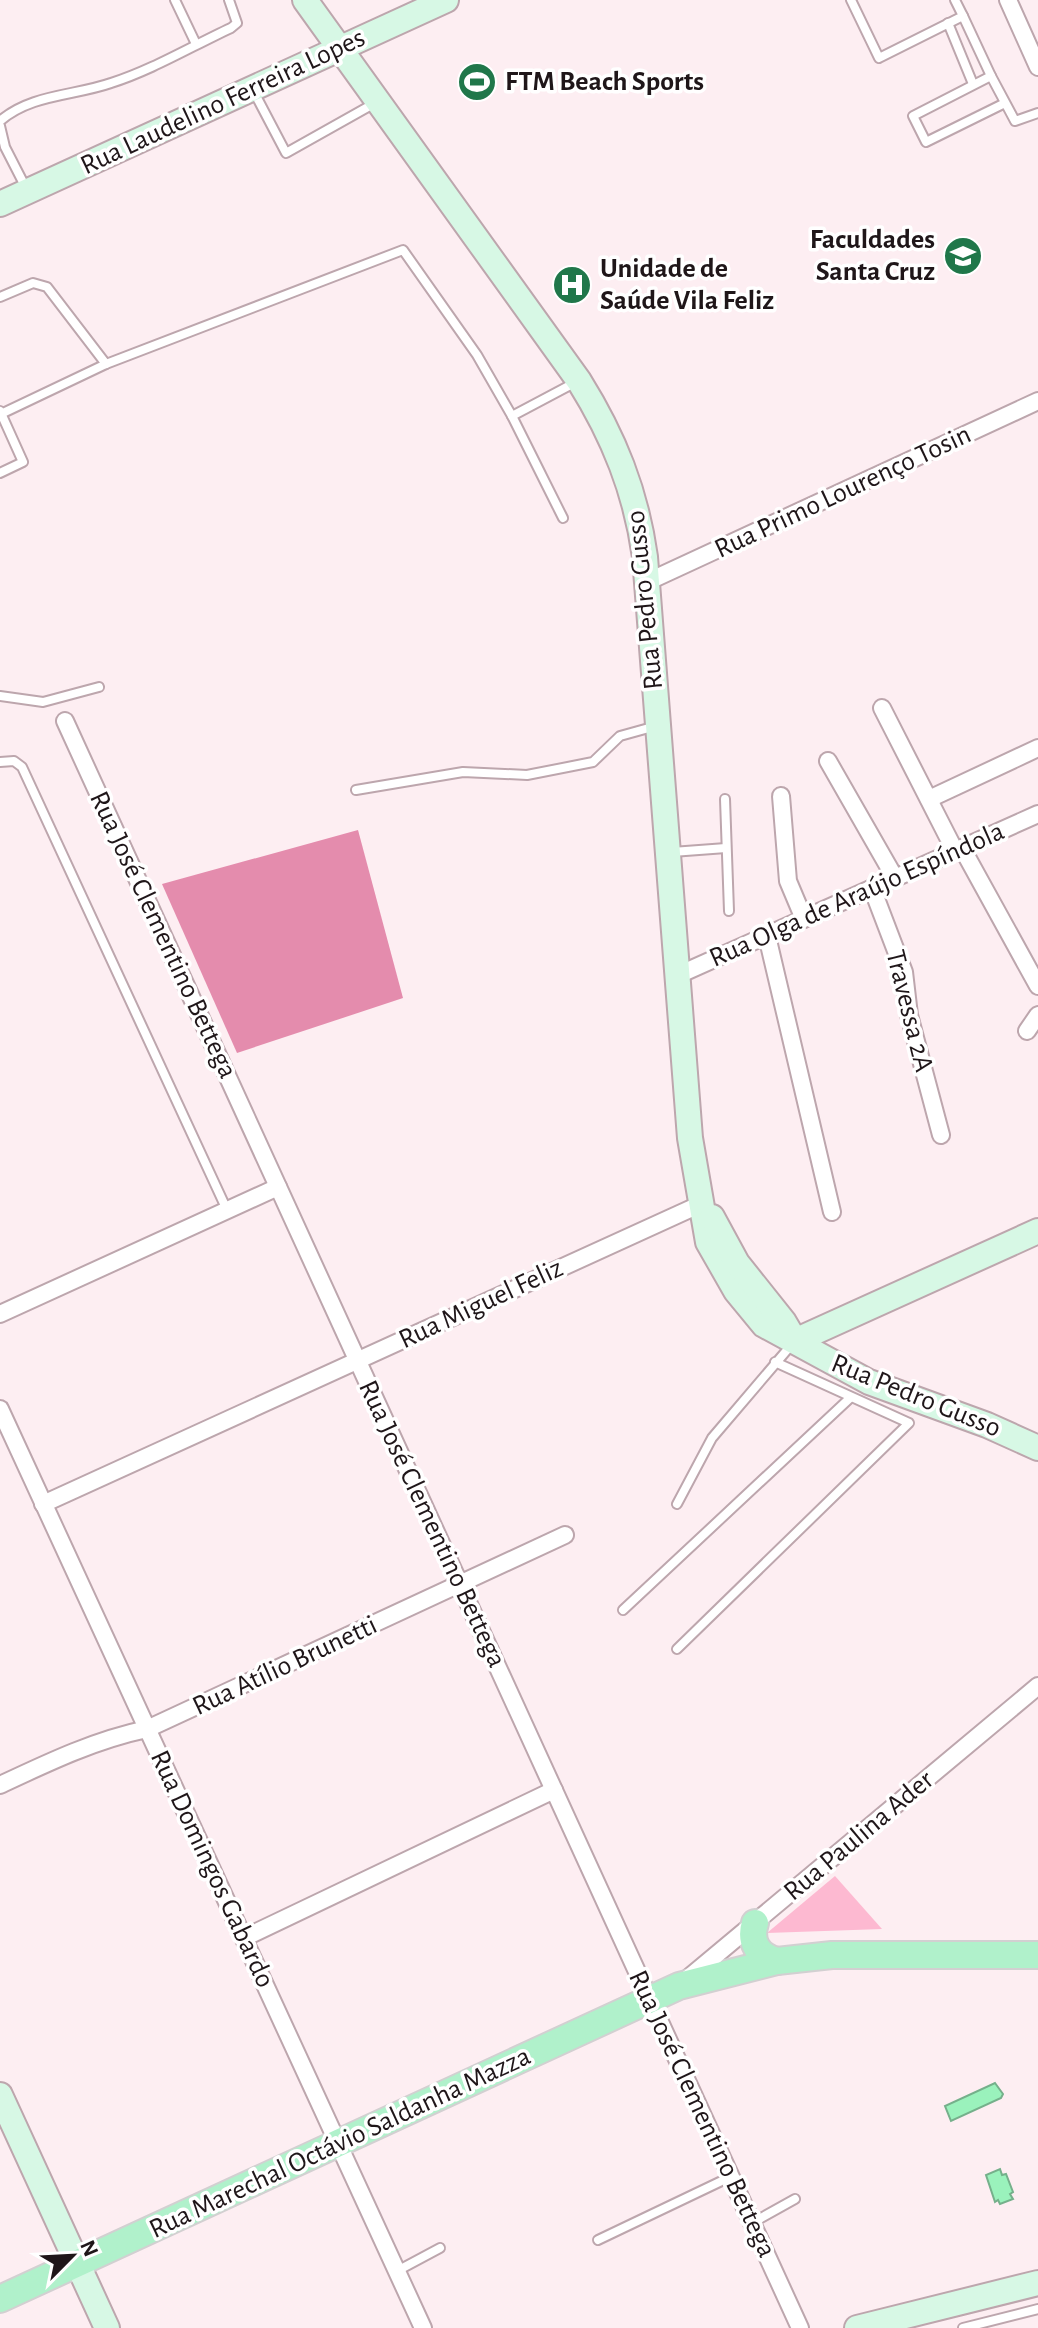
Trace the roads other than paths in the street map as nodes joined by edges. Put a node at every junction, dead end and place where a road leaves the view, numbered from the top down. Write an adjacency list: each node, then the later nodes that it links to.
1 (175, 0): 10 (lane)
2 (229, 0): 10 (lane)
3 (305, 0): 11 (main road, Rua Pedro Gusso)
4 (446, 0): 11 (main road, Rua Laudelino Ferreira Lopes)
5 (851, 0): 9 (lane)
6 (955, 0): 8 (lane)
7 (1008, 0): 12 (street)
8 (963, 16): 9 (lane); 13 (lane)
9 (948, 23): 14 (lane)
10 (196, 44): 19 (lane)
11 (339, 48): 15 (main road, Rua Laudelino Ferreira Lopes); 16 (main road, Rua Pedro Gusso)
12 (1038, 67)
13 (991, 76): 14 (lane); 17 (lane)
14 (973, 84): 17 (lane)
15 (251, 88): 16 (lane); 20 (main road, Rua Laudelino Ferreira Lopes)
16 (378, 101): 24 (main road, Rua Pedro Gusso)
17 (1005, 103): 18 (lane)
18 (1038, 113)
19 (0, 124): 20 (lane)
20 (28, 191): 21 (main road, Rua Laudelino Ferreira Lopes)
21 (0, 204)
22 (0, 297): 23 (lane)
23 (106, 364): 26 (lane); 27 (lane)
24 (579, 381): 27 (lane); 30 (main road, Rua Pedro Gusso)
25 (1038, 401): 30 (street, Rua Primo Lourenço Tosin)
26 (1, 412): 28 (lane)
27 (512, 416): 29 (lane)
28 (0, 473)
29 (563, 518)
30 (647, 582): 35 (main road, Rua Pedro Gusso)
31 (99, 687): 32 (lane)
32 (0, 696)
33 (882, 708): 42 (street)
34 (65, 721): 57 (street, Rua José Clementino Bettega)
35 (657, 726): 39 (lane); 46 (main road, Rua Pedro Gusso)
36 (1038, 748): 42 (street)
37 (828, 761): 47 (street)
38 (0, 762): 59 (lane)
39 (356, 790)
40 (781, 796): 50 (street)
41 (725, 799): 44 (lane)
42 (929, 799): 45 (street)
43 (1038, 814): 45 (street, Rua Olga de Araújo Espíndola)
44 (726, 848): 46 (lane); 49 (lane)
45 (958, 850): 47 (street, Rua Olga de Araújo Espíndola); 53 (street)
46 (667, 852): 52 (main road, Rua Pedro Gusso)
47 (895, 878): 48 (street, Rua Olga de Araújo Espíndola)
48 (872, 888): 50 (street, Rua Olga de Araújo Espíndola); 56 (street, Travessa 2A)
49 (729, 911)
50 (804, 919): 51 (street, Rua Olga de Araújo Espíndola)
51 (767, 936): 52 (street, Rua Olga de Araújo Espíndola); 60 (street)
52 (676, 976): 58 (main road, Rua Pedro Gusso)
53 (1038, 986)
54 (1038, 1015): 55 (street)
55 (1027, 1031)
56 (941, 1135)
57 (278, 1187): 59 (street); 64 (street, Rua José Clementino Bettega)
58 (701, 1204): 63 (main road, Rua Pedro Gusso); 64 (street, Rua Miguel Feliz)
59 (227, 1210): 62 (street)
60 (832, 1212)
61 (1038, 1231): 63 (main road)
62 (0, 1314)
63 (795, 1341): 65 (lane); 68 (main road, Rua Pedro Gusso)
64 (357, 1360): 70 (street, Rua Miguel Feliz); 73 (street, Rua José Clementino Bettega)
65 (775, 1362): 66 (lane); 71 (lane)
66 (850, 1398): 68 (lane); 74 (lane)
67 (0, 1409): 70 (street, Rua Domingos Gabardo)
68 (914, 1412): 69 (main road, Rua Pedro Gusso); 75 (lane)
69 (1038, 1448)
70 (43, 1504): 77 (street, Rua Domingos Gabardo)
71 (677, 1504)
72 (565, 1535): 73 (street, Rua Atílio Brunetti)
73 (460, 1584): 77 (street, Rua Atílio Brunetti); 79 (street, Rua José Clementino Bettega)
74 (623, 1610)
75 (677, 1649)
76 (1038, 1686): 80 (street, Rua Paulina Ader)
77 (147, 1729): 78 (street, Rua Atílio Brunetti); 81 (street, Rua Domingos Gabardo)
78 (0, 1785)
79 (554, 1790): 81 (street); 85 (street, Rua José Clementino Bettega)
80 (755, 1923): 83 (main road); 84 (street, Rua Paulina Ader)
81 (244, 1938): 87 (street, Rua Domingos Gabardo)
82 (1038, 1955): 83 (main road, Rua Marechal Octávio Saldanha Mazza)
83 (777, 1961): 84 (main road, Rua Marechal Octávio Saldanha Mazza)
84 (679, 1986): 85 (main road, Rua Marechal Octávio Saldanha Mazza)
85 (650, 2000): 87 (main road, Rua Marechal Octávio Saldanha Mazza); 88 (street, Rua José Clementino Bettega)
86 (0, 2095): 93 (main road)
87 (338, 2143): 93 (main road, Rua Marechal Octávio Saldanha Mazza); 94 (street, Rua Domingos Gabardo)
88 (731, 2177): 90 (street, Rua José Clementino Bettega); 91 (lane)
89 (795, 2199): 90 (lane)
90 (752, 2223): 100 (street, Rua José Clementino Bettega)
91 (598, 2240)
92 (440, 2248): 94 (lane)
93 (77, 2264): 96 (main road, Rua Marechal Octávio Saldanha Mazza); 98 (main road)
94 (397, 2271): 99 (street, Rua Domingos Gabardo)
95 (1038, 2283): 101 (main road)
96 (0, 2299)
97 (1038, 2309): 102 (lane)
98 (107, 2328)
99 (423, 2328)
100 (800, 2328)
101 (857, 2328)
102 (963, 2328)

